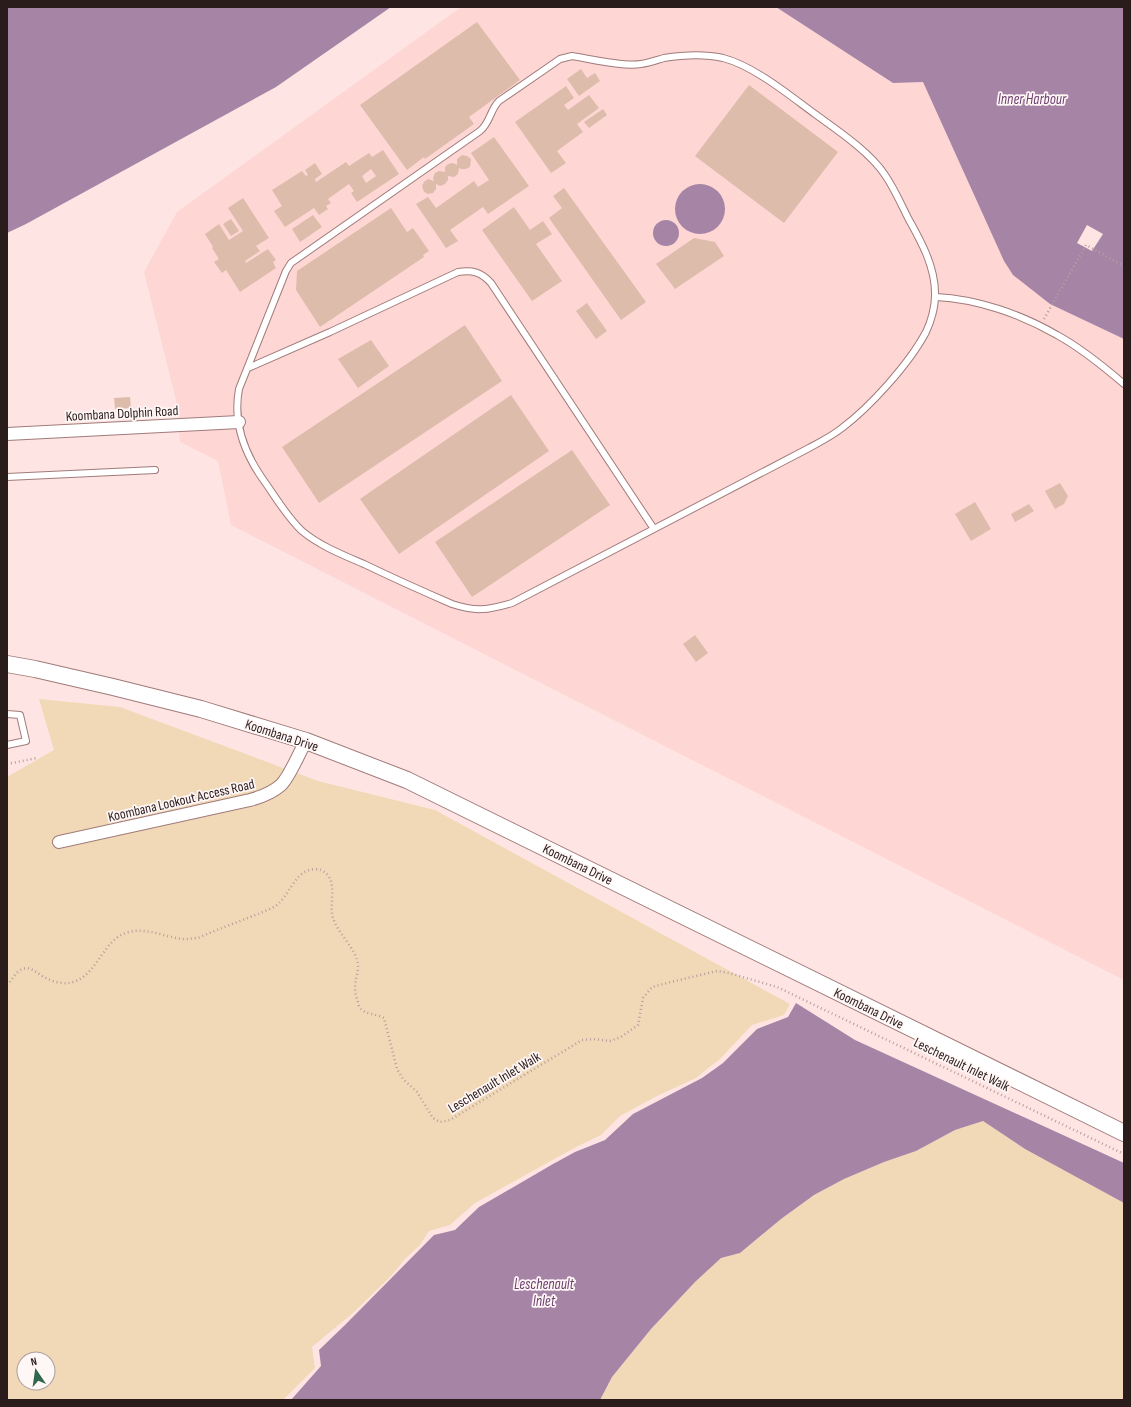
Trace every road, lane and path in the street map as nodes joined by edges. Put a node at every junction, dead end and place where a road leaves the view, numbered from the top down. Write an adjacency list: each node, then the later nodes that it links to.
1 (1124, 266): 3 (path)
2 (936, 297): 4 (lane); 5 (lane); 10 (lane)
3 (1047, 314)
4 (248, 368): 6 (lane); 10 (lane)
5 (1124, 384)
6 (239, 422): 7 (street, Koombana Dolphin Road); 10 (lane)
7 (7, 434)
8 (155, 470): 9 (lane)
9 (7, 477)
10 (654, 529)
11 (7, 664): 13 (main road, Koombana Drive)
12 (7, 714): 14 (lane)
13 (306, 742): 17 (street, Koombana Lookout Access Road); 19 (main road, Koombana Drive)
14 (7, 745)
15 (37, 758): 16 (path)
16 (7, 764)
17 (59, 842)
18 (7, 985): 20 (path, Leschenault Inlet Walk)
19 (1124, 1133)
20 (1124, 1154)

